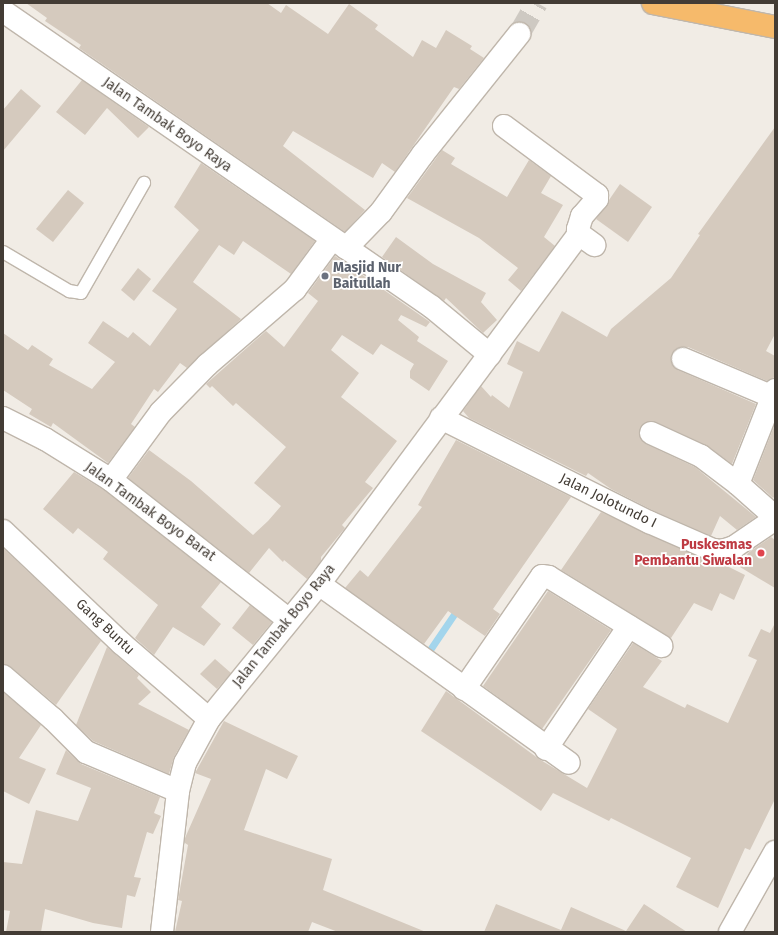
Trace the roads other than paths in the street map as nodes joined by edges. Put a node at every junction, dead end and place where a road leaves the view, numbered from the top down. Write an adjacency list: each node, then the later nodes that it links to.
1 (653, 3): 3 (highway)
2 (3, 11): 7 (street, Jalan Tambak Boyo Raya)
3 (775, 27)
4 (519, 34): 7 (street)
5 (504, 126): 9 (street, Jalan Tambak Boyo Raya)
6 (144, 183): 8 (lane)
7 (339, 243): 9 (street, Jalan Tambak Boyo Raya); 15 (street)
8 (3, 252)
9 (490, 355): 13 (street, Jalan Tambak Boyo Raya)
10 (683, 359): 11 (street)
11 (774, 393): 16 (street)
12 (3, 418): 15 (street, Jalan Tambak Boyo Barat)
13 (441, 418): 17 (street, Jalan Jolotundo I); 19 (street, Jalan Tambak Boyo Raya)
14 (651, 433): 16 (street, Jalan Jolotundo I)
15 (111, 480): 20 (street, Jalan Tambak Boyo Barat)
16 (738, 484): 17 (street, Jalan Jolotundo I)
17 (775, 518)
18 (3, 531): 25 (street, Gang Buntu)
19 (319, 584): 20 (street, Jalan Tambak Boyo Raya); 24 (street)
20 (289, 620): 25 (street, Jalan Tambak Boyo Raya)
21 (629, 626): 22 (street); 24 (street); 26 (street)
22 (661, 646)
23 (3, 676): 28 (street)
24 (464, 689): 26 (street)
25 (209, 719): 28 (street, Jalan Tambak Boyo Raya)
26 (546, 749): 27 (street)
27 (568, 763)
28 (178, 792): 30 (street, Jalan Tambak Boyo Raya)
29 (775, 852): 31 (street)
30 (162, 932)
31 (730, 932)

